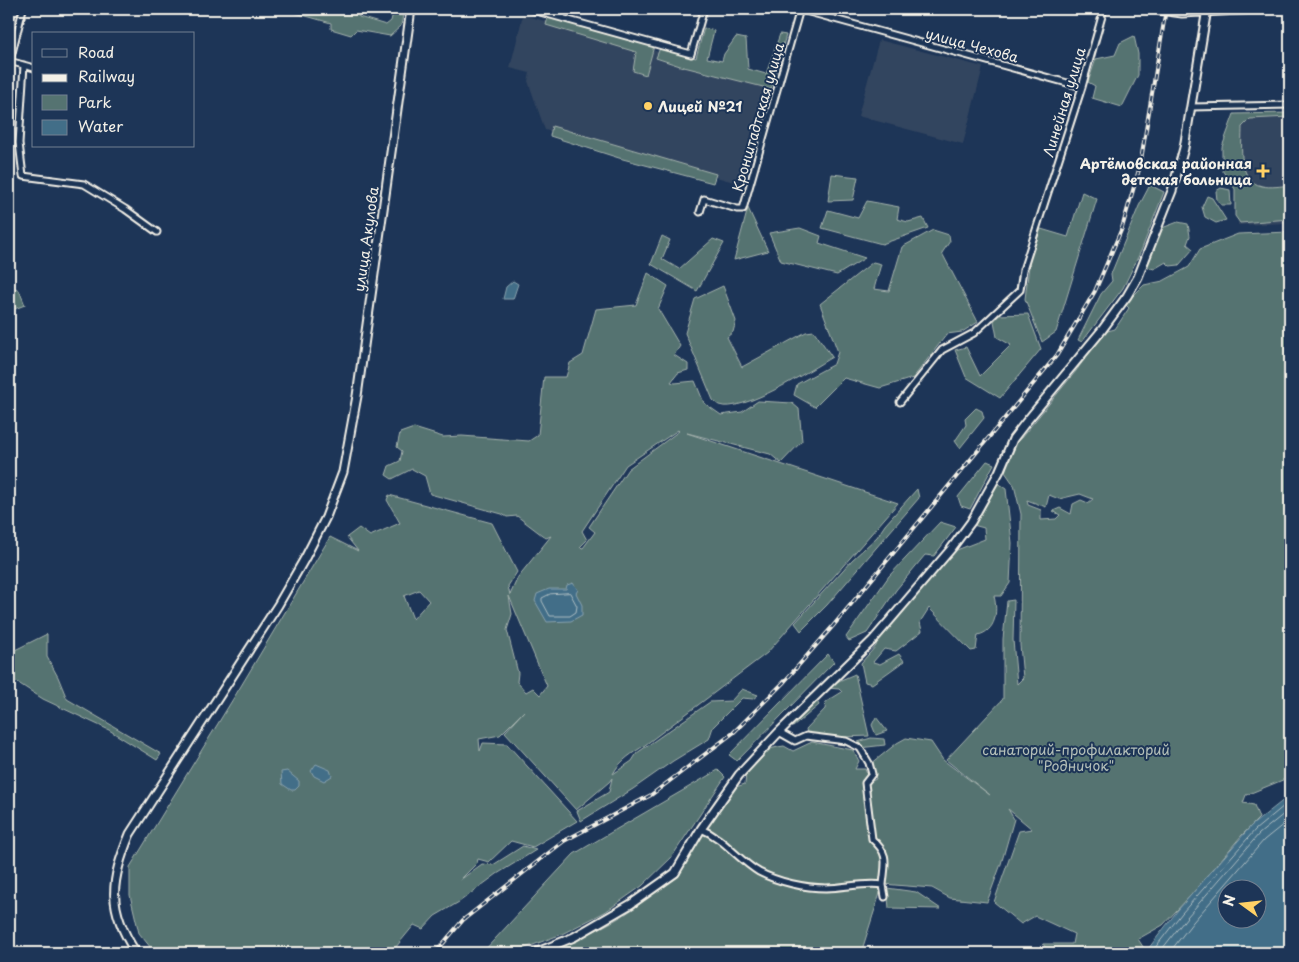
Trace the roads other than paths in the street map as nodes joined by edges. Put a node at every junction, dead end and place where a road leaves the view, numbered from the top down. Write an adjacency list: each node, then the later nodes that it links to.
1 (24, 9): 12 (street)
2 (411, 9): 25 (main road, улица Акулова)
3 (529, 9): 11 (street)
4 (564, 9): 11 (street)
5 (704, 9): 11 (street)
6 (800, 9): 15 (street, улица Чехова); 18 (street, Кронштадтская улица)
7 (1104, 9): 15 (street, Линейная улица)
8 (1153, 9): 10 (main road)
9 (1258, 9): 10 (main road)
10 (1207, 10): 17 (main road)
11 (562, 18)
12 (9, 61): 13 (street)
13 (24, 65): 14 (street); 19 (street)
14 (32, 67)
15 (1082, 87): 20 (street, Линейная улица)
16 (1290, 105): 17 (street)
17 (1191, 107): 21 (main road)
18 (700, 212)
19 (157, 232)
20 (900, 402)
21 (779, 732): 22 (main road); 23 (street)
22 (701, 829): 23 (street); 26 (main road)
23 (883, 885): 24 (street)
24 (884, 896)
25 (136, 953)
26 (535, 953)

